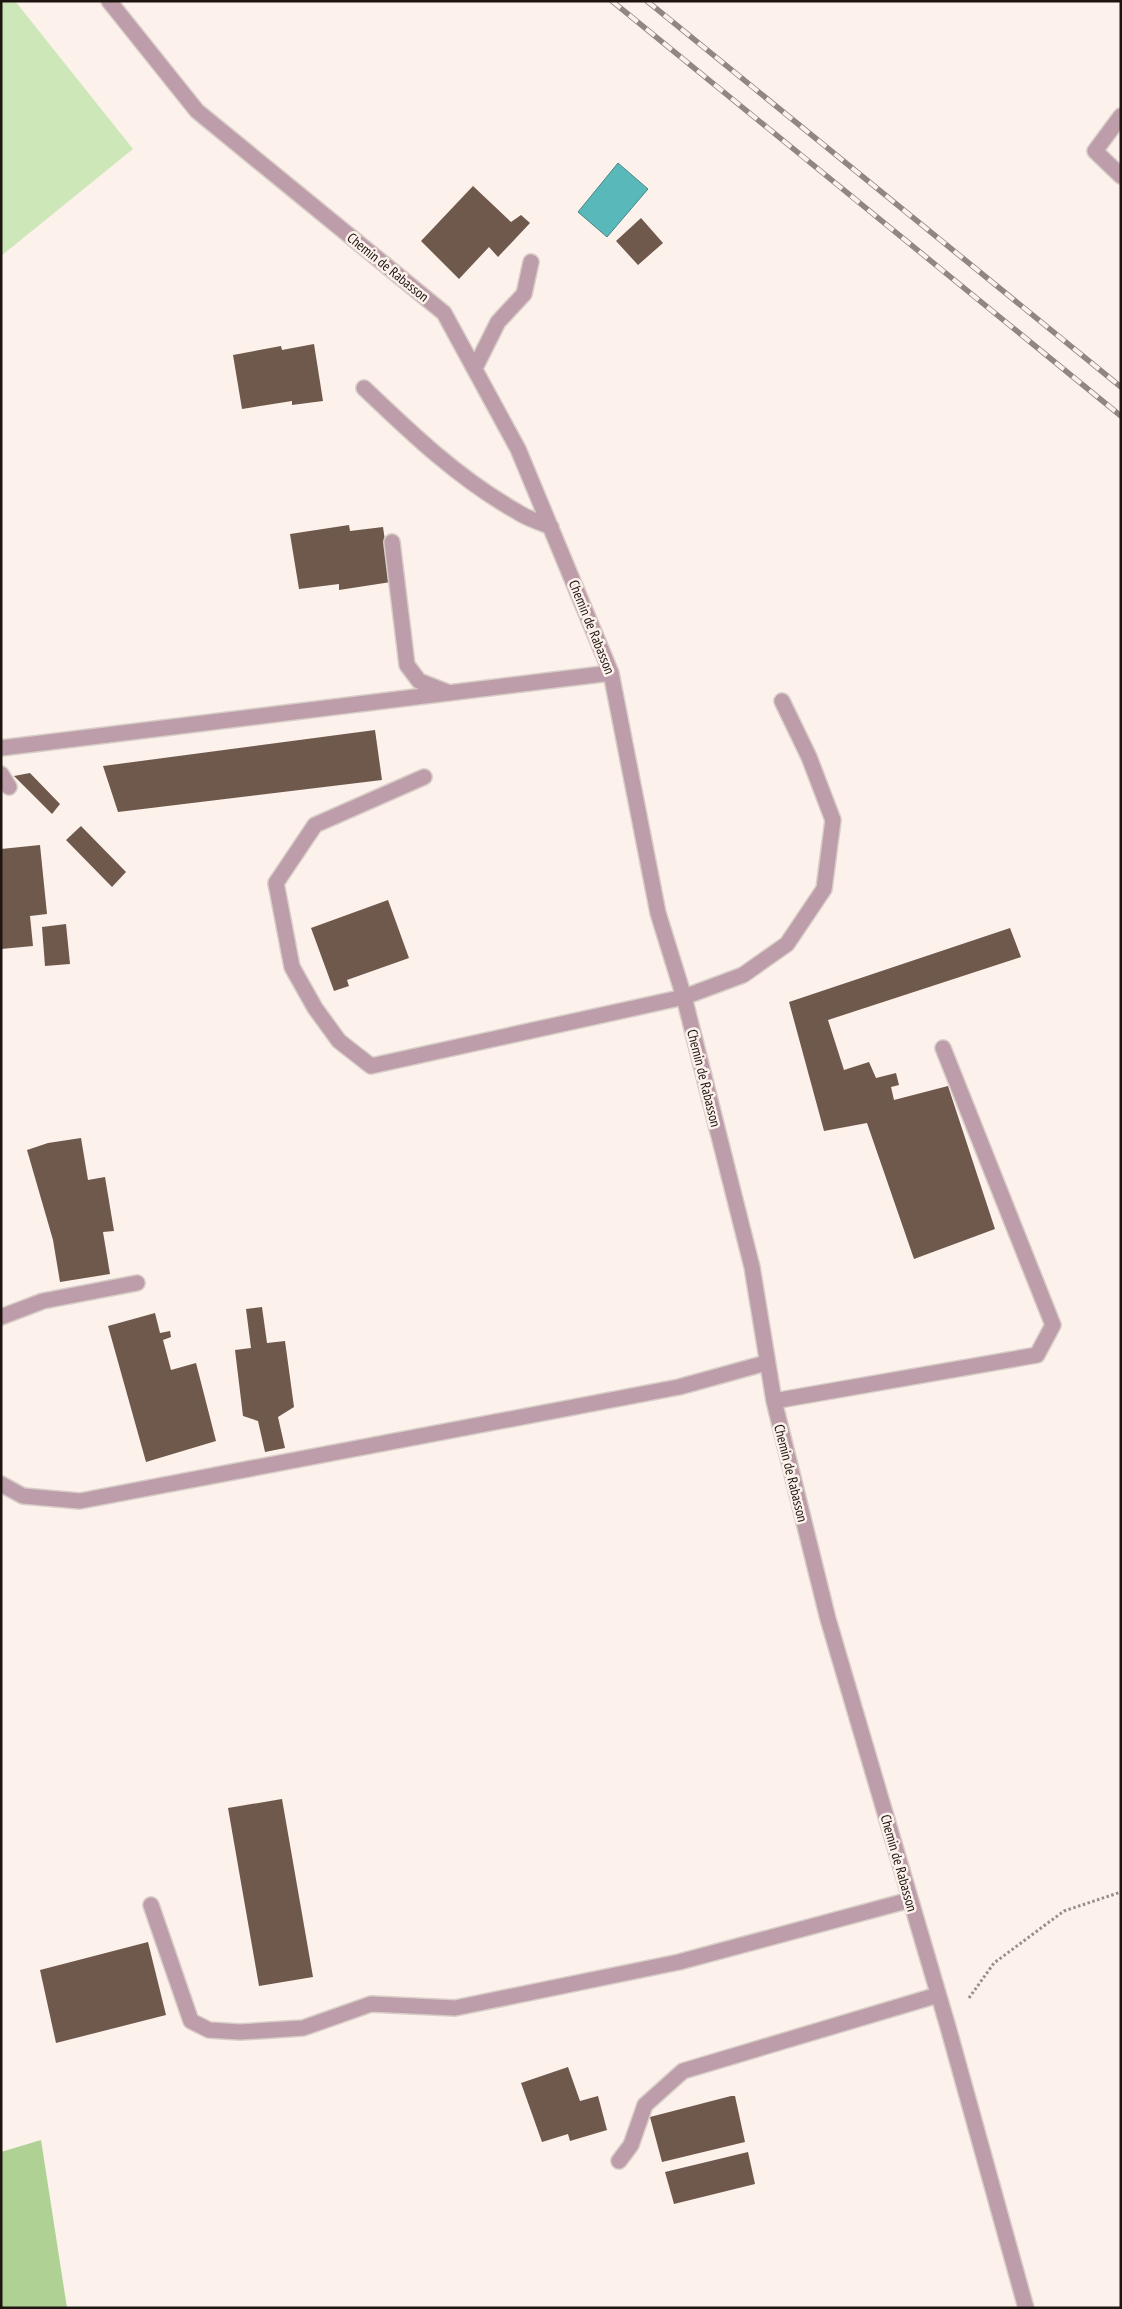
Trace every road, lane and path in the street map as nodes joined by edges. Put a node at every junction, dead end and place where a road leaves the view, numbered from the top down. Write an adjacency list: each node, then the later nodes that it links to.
1 (109, 1): 5 (street, Chemin de Rabasson)
2 (1121, 116): 3 (street)
3 (1121, 176)
4 (531, 262): 5 (street)
5 (475, 368): 7 (street, Chemin de Rabasson)
6 (364, 388): 7 (street)
7 (551, 527): 9 (street, Chemin de Rabasson)
8 (392, 542): 10 (street)
9 (611, 673): 10 (street); 14 (street, Chemin de Rabasson)
10 (448, 693): 12 (street)
11 (782, 701): 14 (street)
12 (1, 749)
13 (424, 777): 14 (street)
14 (684, 996): 18 (street, Chemin de Rabasson)
15 (943, 1048): 19 (street)
16 (138, 1283): 17 (street)
17 (1, 1317)
18 (766, 1363): 19 (street, Chemin de Rabasson); 20 (street)
19 (774, 1402): 22 (street, Chemin de Rabasson)
20 (1, 1484)
21 (1121, 1892): 25 (path)
22 (910, 1900): 23 (street); 24 (street, Chemin de Rabasson)
23 (151, 1905)
24 (938, 1995): 25 (street, Chemin de Rabasson); 26 (street)
25 (948, 2027): 27 (street, Chemin de Rabasson)
26 (619, 2161)
27 (1026, 2308)

